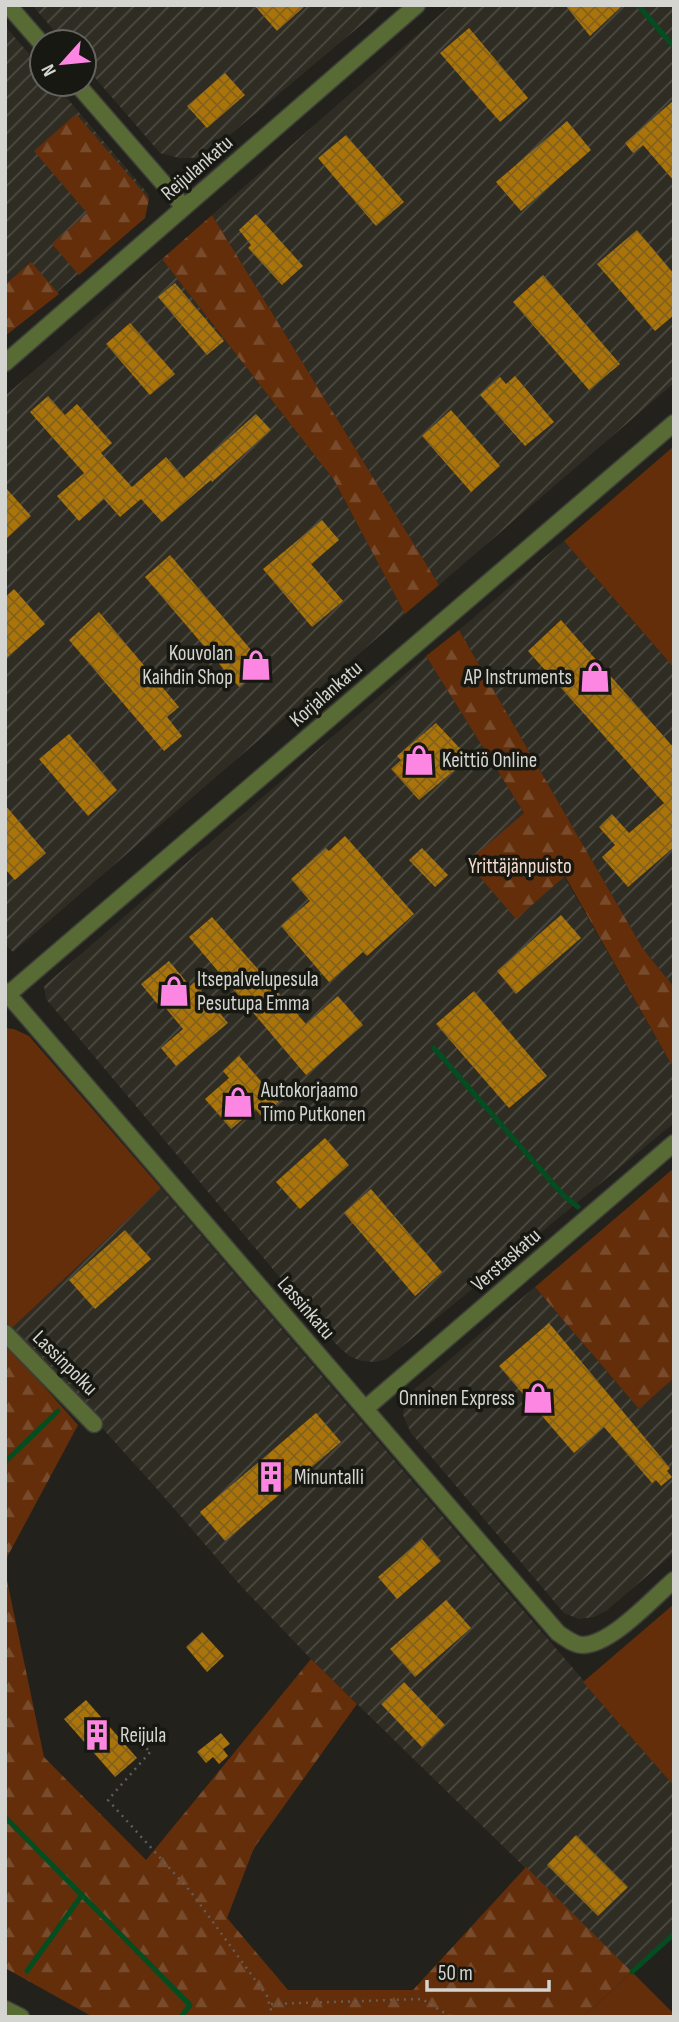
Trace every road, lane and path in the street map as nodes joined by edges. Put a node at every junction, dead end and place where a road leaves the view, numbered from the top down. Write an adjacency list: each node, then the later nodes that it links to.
1 (8, 5): 3 (street)
2 (416, 5): 5 (street, Reijulankatu)
3 (28, 28)
4 (89, 98): 5 (street)
5 (184, 207): 6 (street, Reijulankatu)
6 (5, 363)
7 (674, 423): 8 (street, Korjalankatu)
8 (6, 994): 11 (street, Lassinkatu)
9 (674, 1143): 11 (street, Verstaskatu)
10 (5, 1333): 12 (street, Lassinpolku)
11 (366, 1408): 13 (street, Lassinkatu)
12 (94, 1424)
13 (674, 1580)
14 (134, 1742): 15 (path)
15 (270, 2004): 18 (path); 19 (path)
16 (5, 2008): 17 (street)
17 (21, 2017)
18 (273, 2017)
19 (451, 2017)

